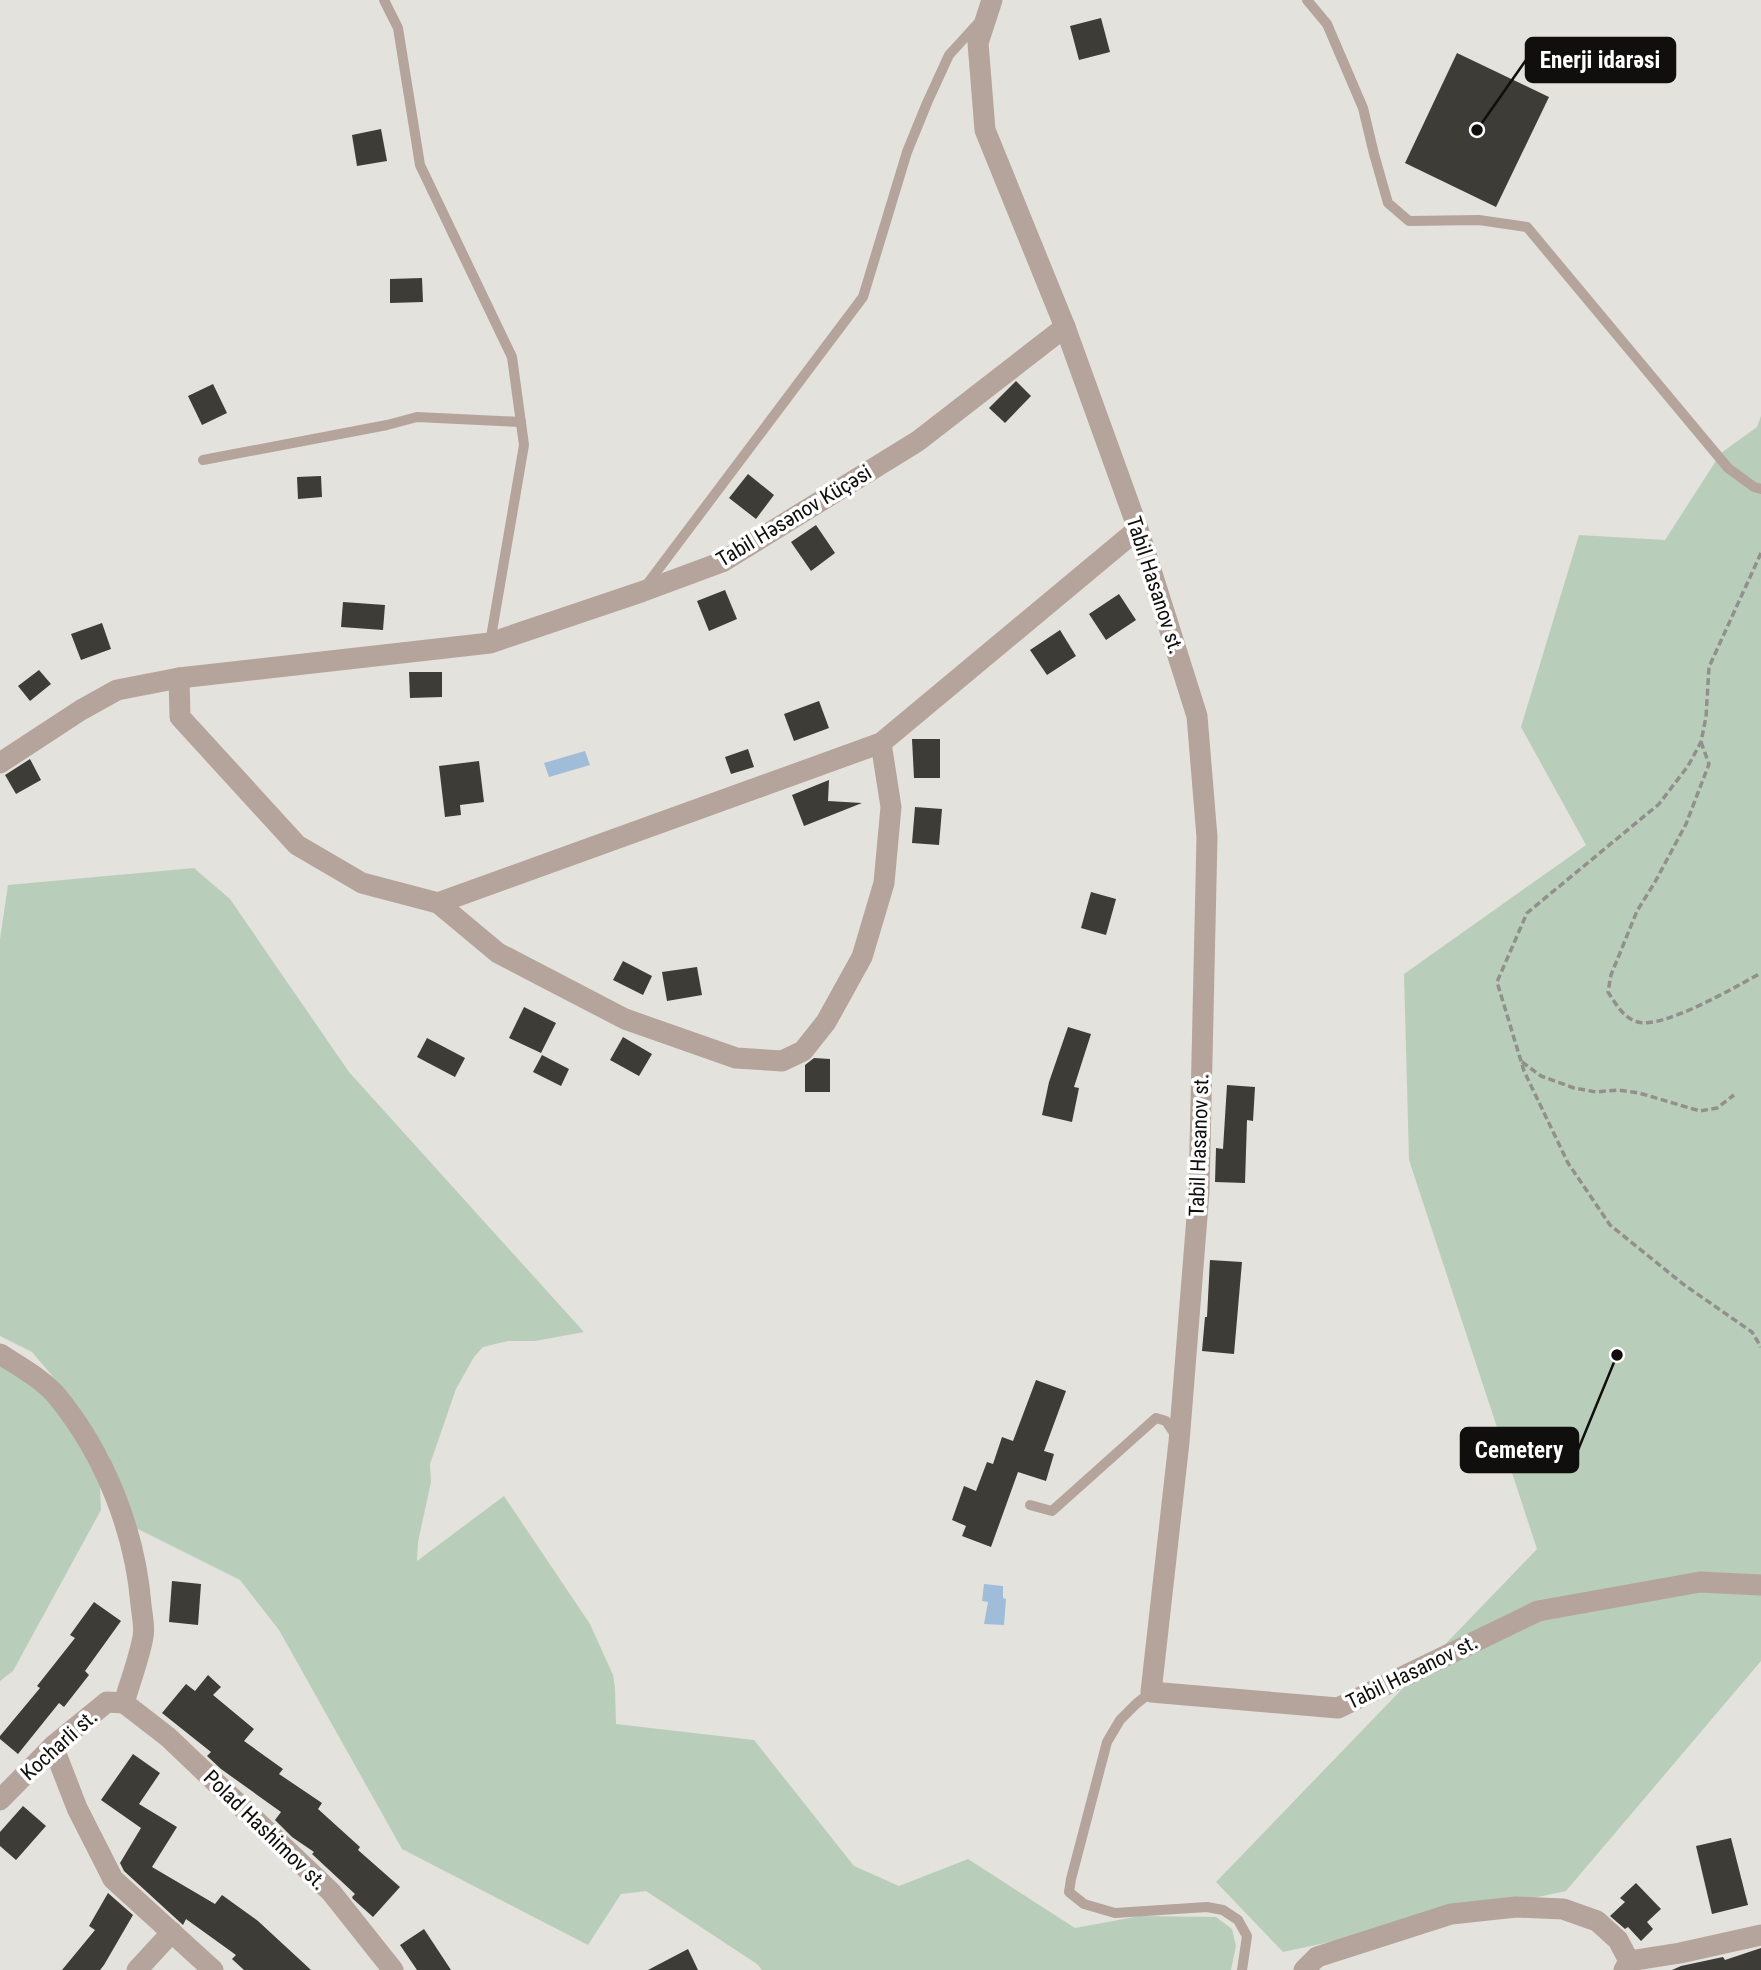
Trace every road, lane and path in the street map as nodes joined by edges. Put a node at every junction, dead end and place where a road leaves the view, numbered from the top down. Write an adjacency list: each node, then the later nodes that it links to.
1 (384, 0): 5 (lane)
2 (1307, 0): 7 (lane)
3 (990, 5): 4 (street, Tabil Hasanov st.); 10 (lane)
4 (1065, 327): 8 (street, Tabil Hasanov st.); 10 (street, Tabil Həsənov Küçəsi)
5 (521, 422): 6 (lane); 11 (lane)
6 (203, 460)
7 (1761, 489)
8 (1138, 529): 14 (street); 22 (street, Tabil Hasanov st.)
9 (1761, 553): 13 (path)
10 (641, 592): 11 (street, Tabil Həsənov Küçəsi)
11 (490, 643): 12 (street, Tabil Həsənov Küçəsi)
12 (178, 678): 15 (street, Tabil Həsənov Küçəsi); 16 (street)
13 (1701, 742): 17 (path); 18 (path)
14 (881, 743): 16 (street); 16 (street)
15 (0, 764)
16 (438, 903)
17 (1761, 973)
18 (1521, 1060): 19 (path); 20 (path)
19 (1734, 1095)
20 (1761, 1347)
21 (0, 1354): 26 (street)
22 (1179, 1442): 23 (lane); 25 (street, Tabil Hasanov st.)
23 (1030, 1505)
24 (1761, 1585): 25 (street, Tabil Hasanov st.)
25 (1151, 1692): 35 (lane)
26 (124, 1703): 27 (street, Kocharli st.); 34 (street, Polad Hashimov st.)
27 (53, 1746): 28 (street, Kocharli st.); 29 (street)
28 (0, 1800)
29 (172, 1932): 32 (street); 33 (street)
30 (1761, 1935): 31 (street)
31 (1627, 1965): 36 (street)
32 (138, 1970)
33 (213, 1970)
34 (393, 1970)
35 (1242, 1970)
36 (1304, 1970)

